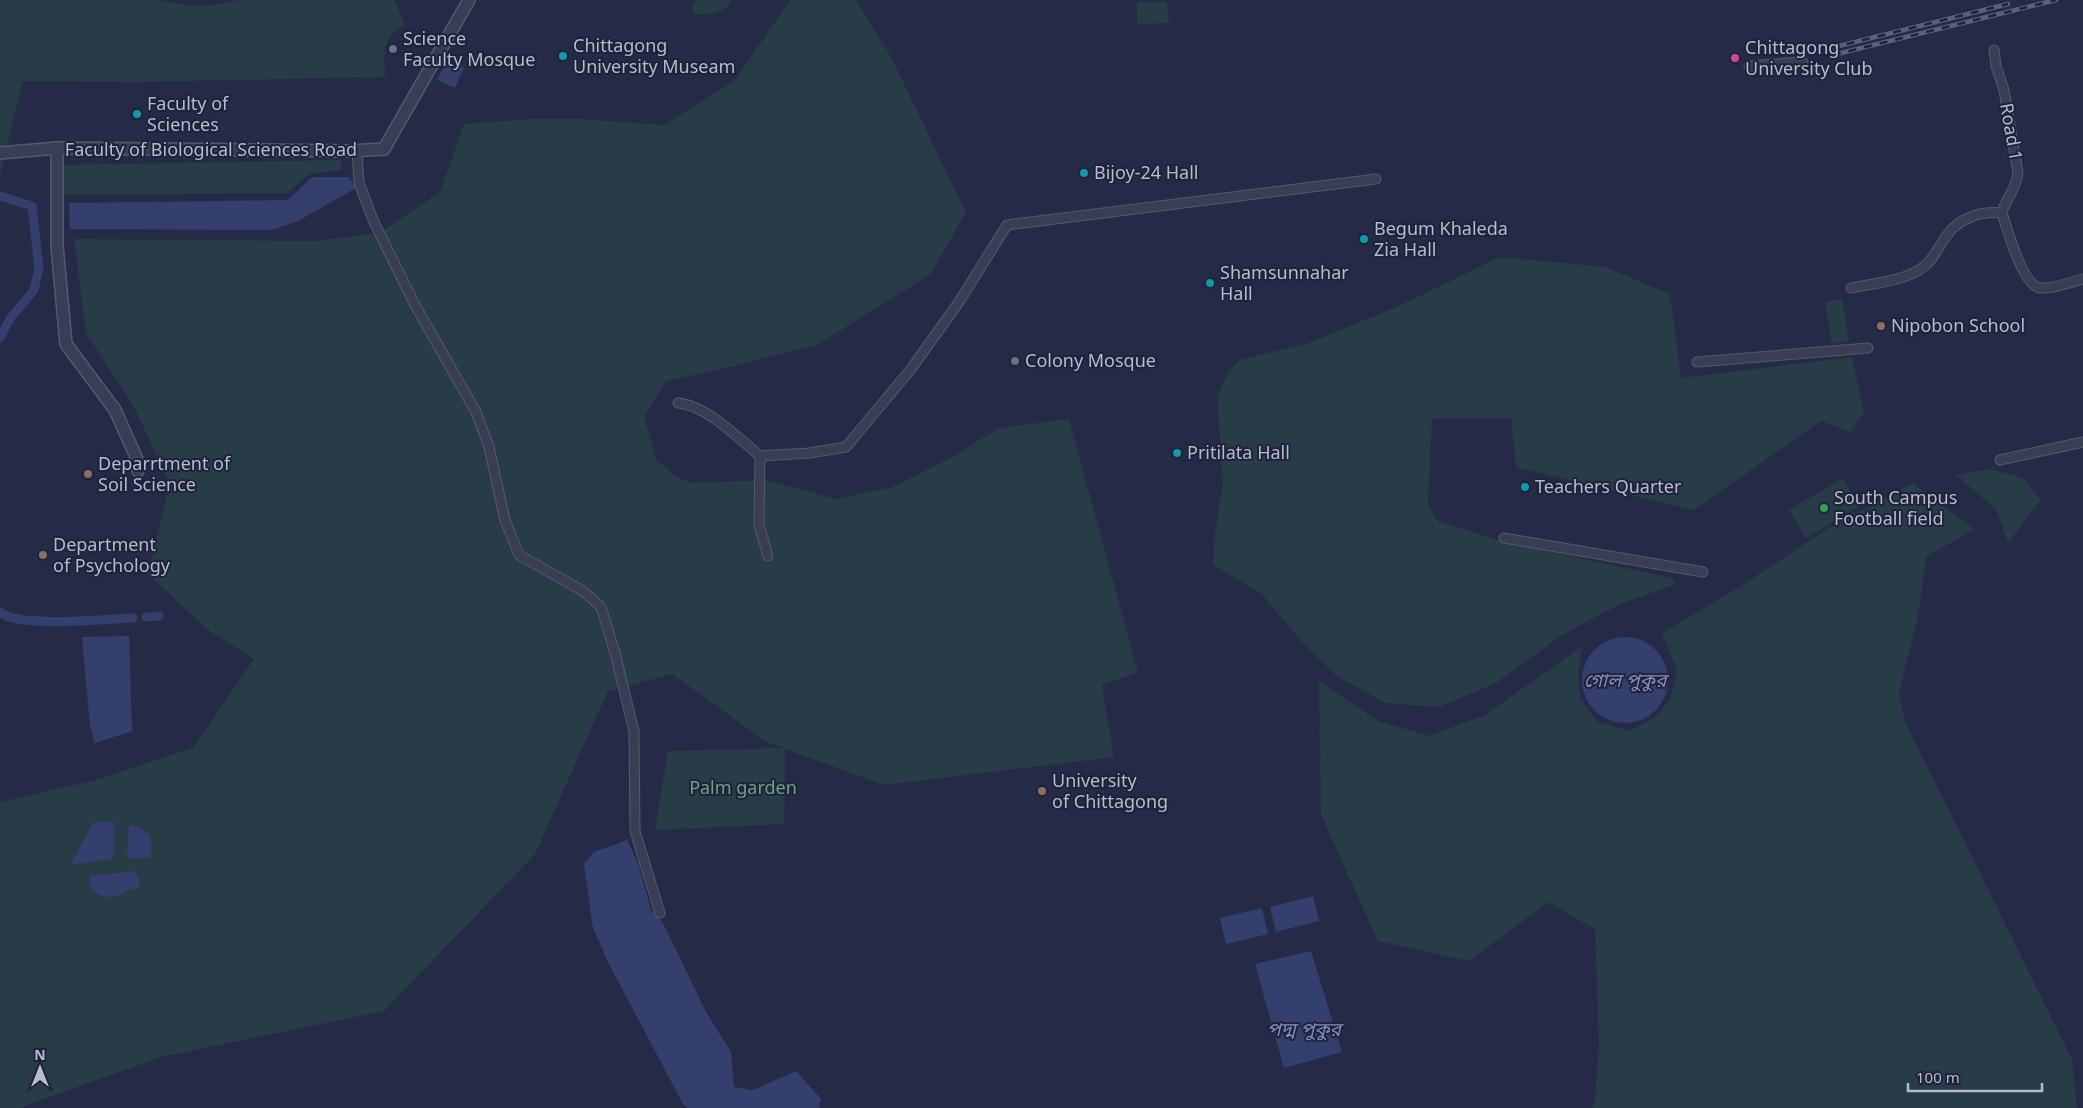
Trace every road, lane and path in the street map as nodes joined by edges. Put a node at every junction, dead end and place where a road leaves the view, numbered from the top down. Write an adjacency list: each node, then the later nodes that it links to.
1 (469, 0): 6 (street, Faculty of Biological Sciences Road)
2 (1994, 50): 9 (street, Road 1)
3 (1803, 62): 4 (street)
4 (1749, 66)
5 (57, 148): 6 (street, Faculty of Biological Sciences Road); 7 (street); 18 (street, Faculty of Biological Sciences Road)
6 (357, 150): 22 (street)
7 (0, 152)
8 (1376, 179): 16 (street)
9 (2002, 213): 10 (street); 11 (street)
10 (2083, 279)
11 (1851, 288)
12 (1868, 348): 13 (street)
13 (1697, 362)
14 (678, 403): 16 (street)
15 (2083, 442): 17 (street)
16 (760, 456): 20 (street)
17 (2000, 460)
18 (138, 471)
19 (1504, 538): 21 (street)
20 (768, 556)
21 (1703, 572)
22 (660, 913)

